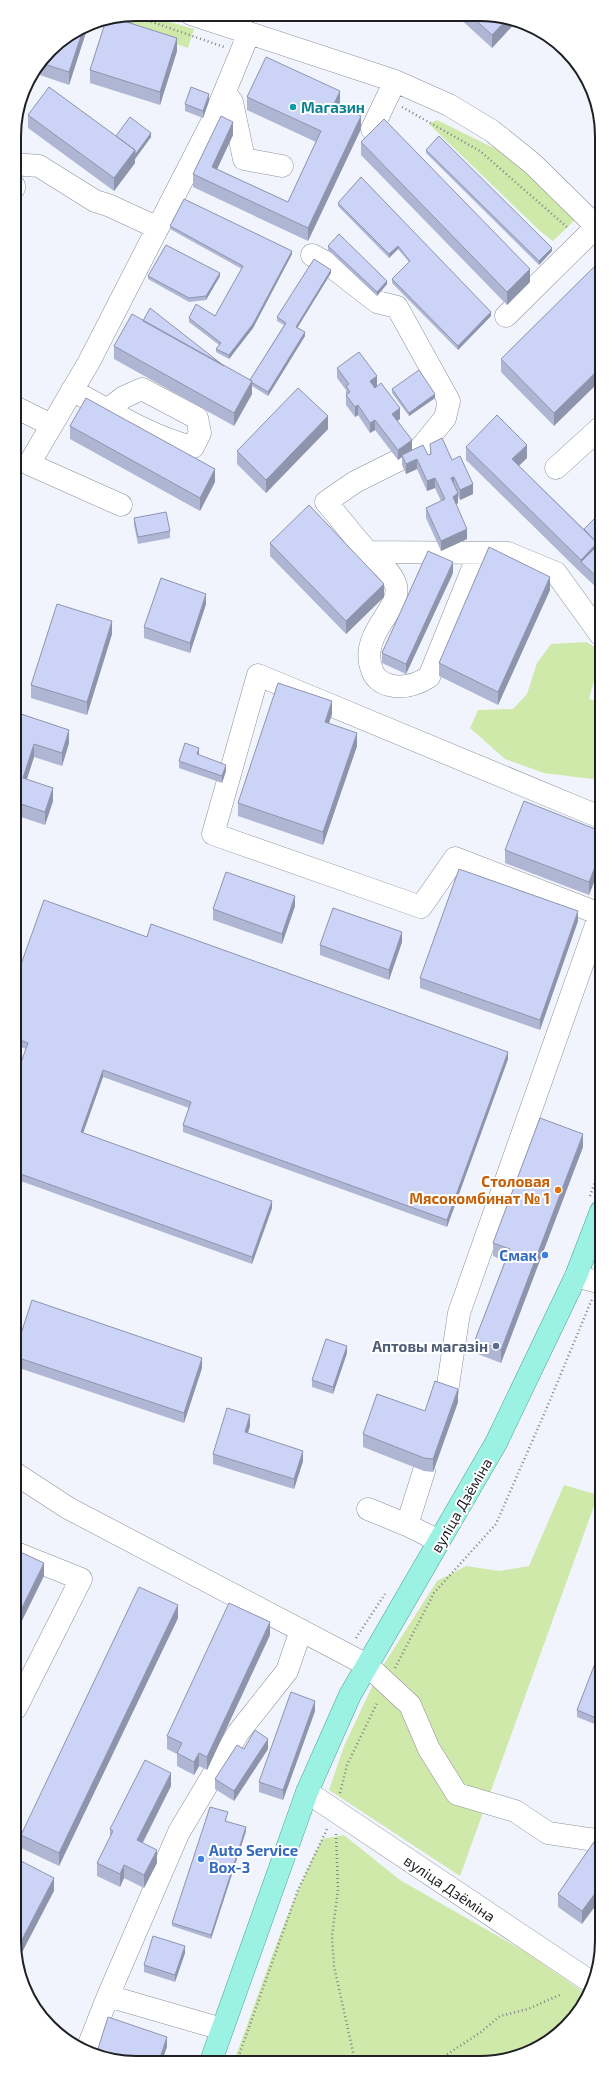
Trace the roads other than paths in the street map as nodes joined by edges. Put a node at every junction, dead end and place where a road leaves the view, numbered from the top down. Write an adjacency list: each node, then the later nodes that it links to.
1 (212, 21): 2 (street)
2 (249, 33): 3 (street); 4 (street)
3 (395, 81): 5 (street); 8 (street)
4 (225, 92): 7 (street); 9 (street)
5 (372, 128)
6 (21, 165): 9 (street)
7 (282, 166)
8 (595, 225)
9 (158, 228): 13 (street)
10 (595, 231): 12 (street)
11 (312, 255): 20 (street)
12 (506, 316)
13 (72, 390): 14 (street); 16 (street)
14 (108, 409)
15 (21, 410): 16 (street)
16 (51, 424): 19 (street)
17 (595, 433): 18 (street)
18 (556, 468)
19 (121, 505)
20 (367, 552): 21 (street); 21 (street)
21 (479, 553): 22 (street)
22 (595, 627)
23 (595, 815): 24 (street)
24 (595, 912)
25 (595, 928): 29 (street)
26 (595, 1227): 27 (main road, вуліца Дзёміна)
27 (576, 1276): 28 (street); 34 (main road, вуліца Дзёміна)
28 (595, 1282)
29 (446, 1398)
30 (424, 1471): 33 (street)
31 (21, 1477): 36 (street)
32 (368, 1509): 33 (street)
33 (407, 1524): 34 (street)
34 (440, 1541): 37 (main road, вуліца Дзёміна)
35 (21, 1556): 38 (street)
36 (301, 1630): 37 (street); 42 (street)
37 (367, 1665): 39 (main road, вуліца Дзёміна); 40 (street)
38 (21, 1698)
39 (307, 1792): 41 (street, вуліца Дзёміна); 43 (main road, вуліца Дзёміна)
40 (595, 1840)
41 (588, 1980)
42 (108, 1996): 43 (street); 44 (street)
43 (222, 2029): 45 (main road, вуліца Дзёміна)
44 (89, 2046)
45 (213, 2056)

